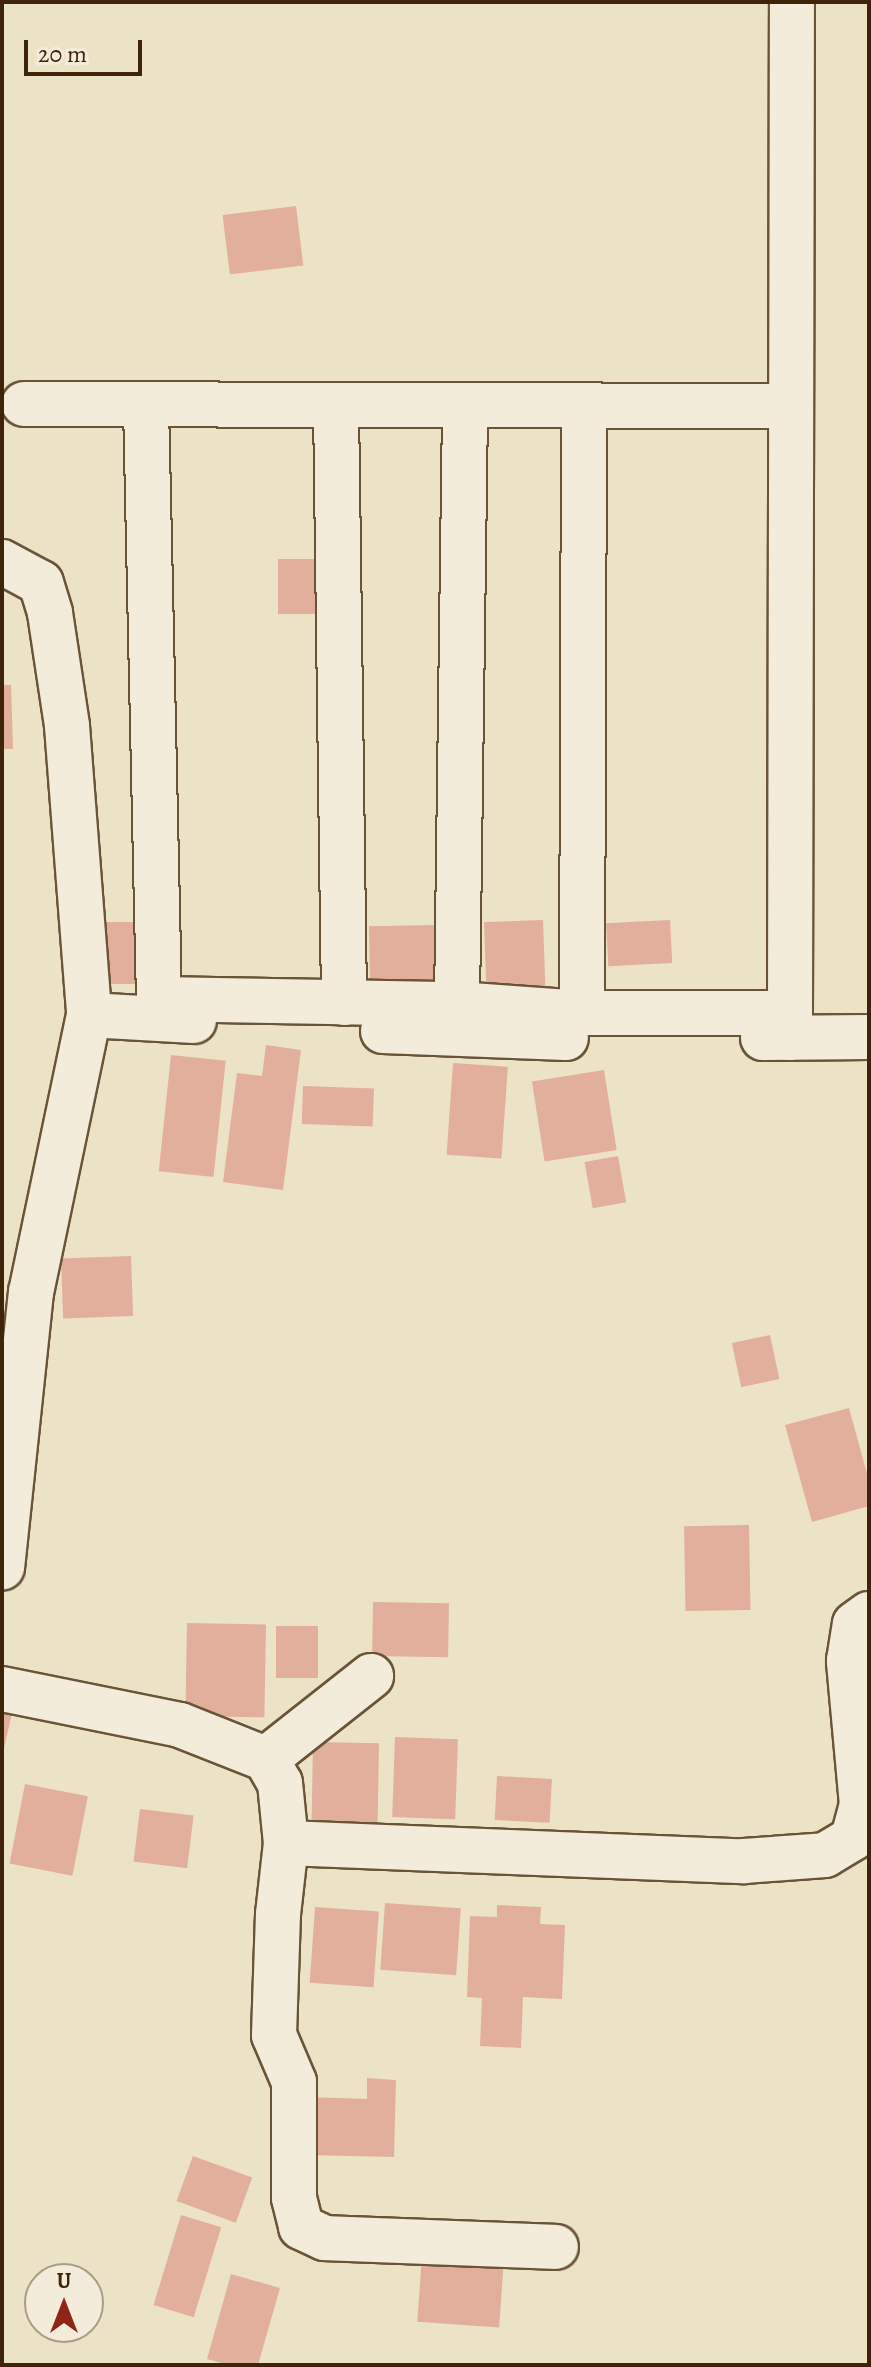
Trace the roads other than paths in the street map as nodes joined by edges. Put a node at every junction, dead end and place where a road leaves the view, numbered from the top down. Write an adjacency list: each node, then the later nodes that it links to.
1 (792, 2): 7 (street)
2 (24, 404): 3 (street)
3 (146, 405): 4 (street); 9 (street)
4 (336, 405): 5 (street); 9 (street)
5 (465, 406): 6 (street); 10 (street)
6 (584, 406): 7 (street); 11 (street)
7 (791, 406): 13 (street)
8 (2, 562): 12 (street)
9 (344, 1003): 10 (street)
10 (457, 1004): 11 (street)
11 (582, 1013): 13 (street)
12 (89, 1015): 13 (street); 15 (street)
13 (790, 1026): 14 (street)
14 (869, 1037)
15 (2, 1567)
16 (869, 1614): 20 (street)
17 (371, 1676): 19 (street)
18 (2, 1689): 19 (street)
19 (266, 1759): 20 (street)
20 (286, 1843): 21 (street)
21 (556, 2247)

